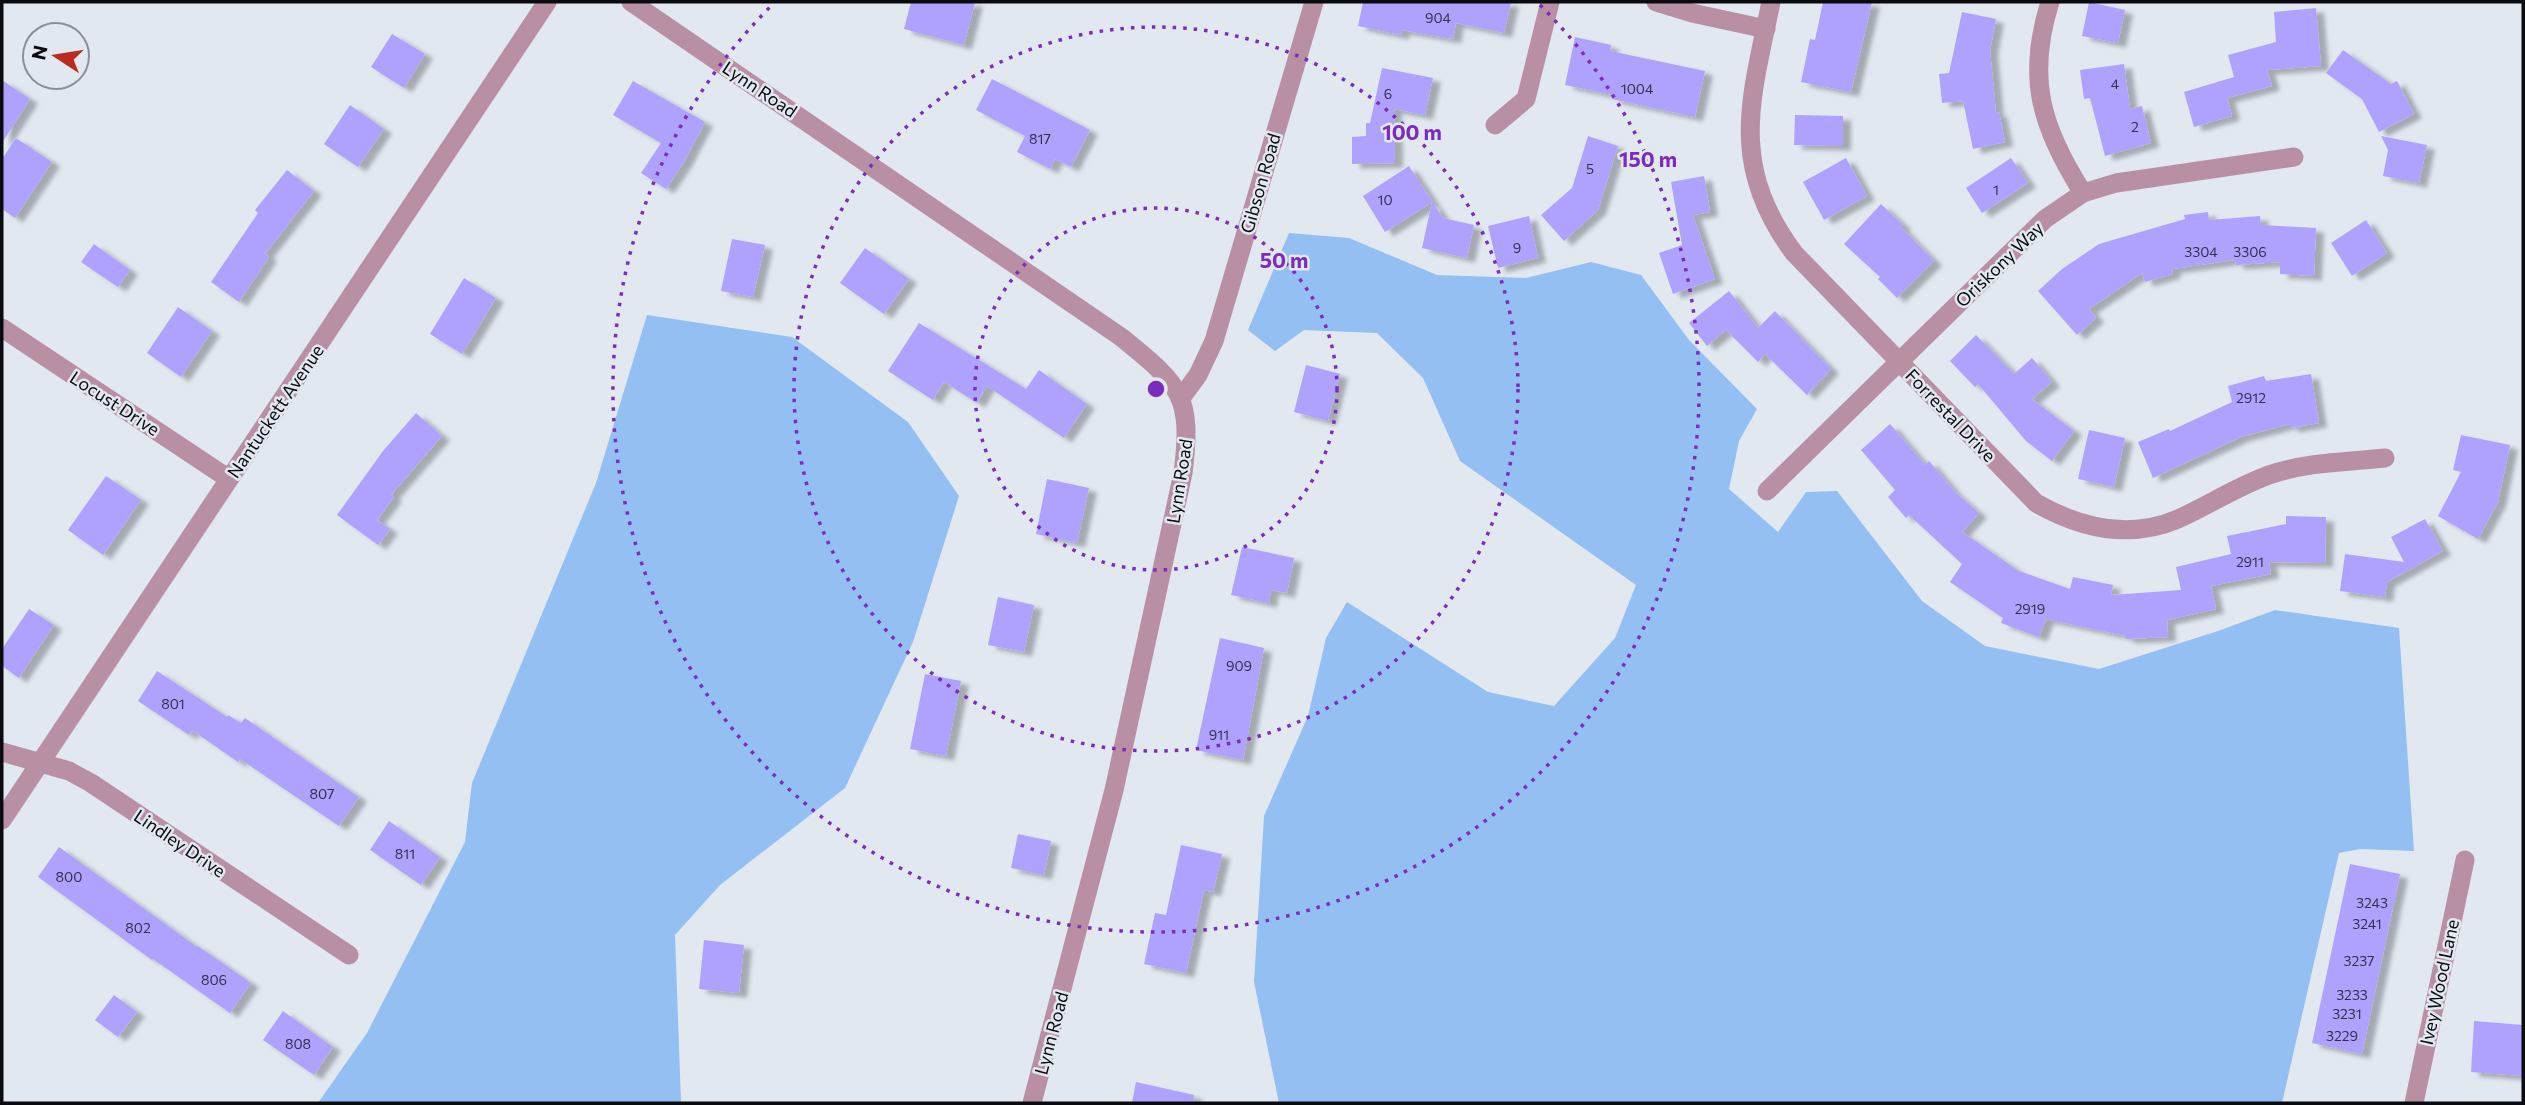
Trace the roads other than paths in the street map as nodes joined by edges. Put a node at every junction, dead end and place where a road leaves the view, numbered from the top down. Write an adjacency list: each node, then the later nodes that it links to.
1 (547, 2): 16 (street, Nantuckett Avenue)
2 (631, 2): 14 (street, Lynn Road)
3 (1314, 2): 14 (street, Gibson Road)
4 (1550, 2): 9 (street)
5 (1656, 2): 8 (street)
6 (1771, 2): 8 (street, Forrestal Drive)
7 (2050, 2): 11 (street)
8 (1766, 29): 13 (street, Forrestal Drive)
9 (1495, 125)
10 (2294, 157): 11 (street, Oriskony Way)
11 (2083, 193): 13 (street, Oriskony Way)
12 (2, 328): 16 (street, Locust Drive)
13 (1899, 362): 15 (street, Forrestal Drive); 17 (street, Oriskony Way)
14 (1181, 398): 23 (street, Lynn Road)
15 (2385, 458)
16 (229, 479): 19 (street, Nantuckett Avenue)
17 (1767, 491)
18 (2, 751): 19 (street, Lindley Drive)
19 (41, 761): 20 (street, Nantuckett Avenue); 22 (street, Lindley Drive)
20 (2, 820)
21 (2465, 860): 24 (street, Ivey Wood Lane)
22 (349, 955)
23 (1032, 1103)
24 (2414, 1103)

